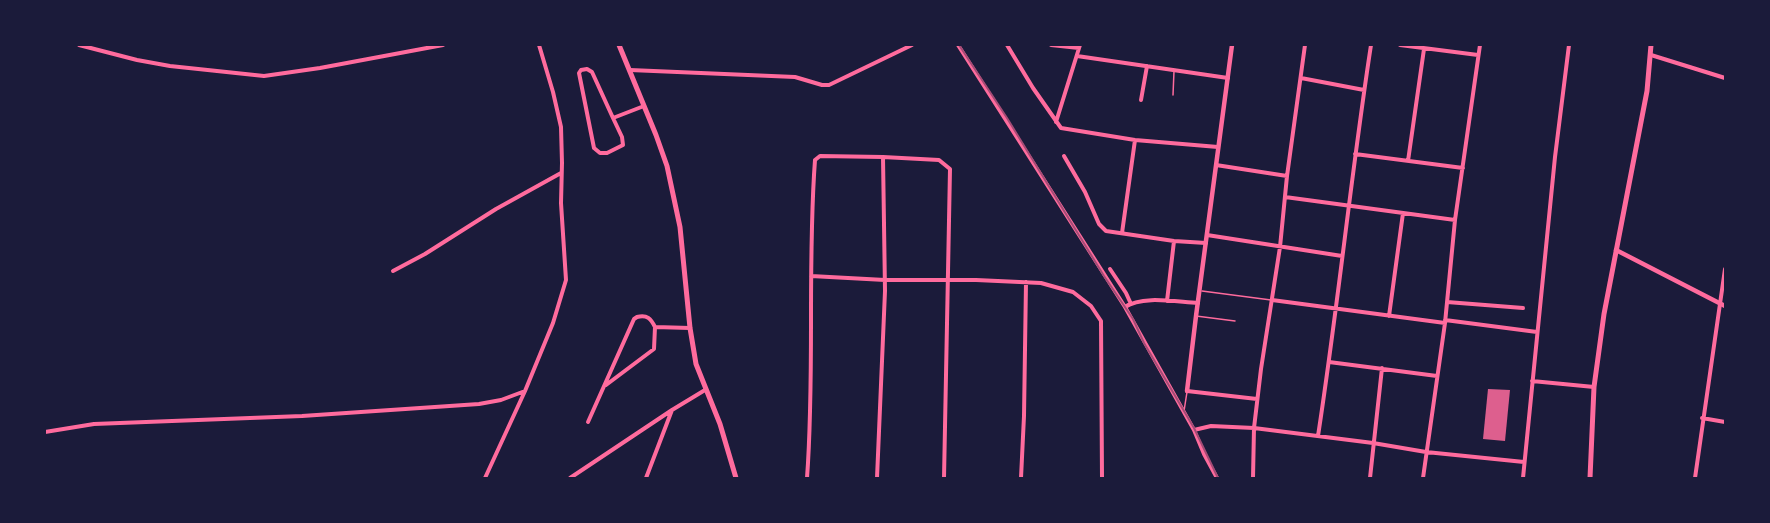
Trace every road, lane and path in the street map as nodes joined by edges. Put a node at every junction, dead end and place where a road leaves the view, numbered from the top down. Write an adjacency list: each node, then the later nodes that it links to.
1 (79, 45): 2 (street)
2 (443, 45)
3 (539, 45): 41 (street)
4 (619, 45): 22 (main road)
5 (912, 45): 22 (street)
6 (958, 45): 68 (street)
7 (1006, 45): 32 (street)
8 (1051, 45): 16 (street)
9 (1233, 45): 24 (street)
10 (1305, 45): 25 (street)
11 (1371, 45): 27 (street)
12 (1400, 45): 17 (street)
13 (1480, 45): 18 (street)
14 (1569, 45): 77 (street)
15 (1651, 45): 19 (main road)
16 (1079, 47): 20 (street)
17 (1424, 49): 18 (street); 38 (street)
18 (1478, 55): 40 (street)
19 (1651, 55): 26 (street); 52 (main road)
20 (1077, 56): 21 (street); 32 (street)
21 (1147, 66): 23 (street); 29 (street)
22 (630, 70): 30 (main road)
23 (1174, 70): 24 (street); 28 (lane)
24 (1228, 78): 34 (street)
25 (1301, 78): 27 (street); 42 (street)
26 (1725, 78)
27 (1364, 90): 35 (street)
28 (1173, 95)
29 (1141, 100)
30 (644, 106): 31 (street); 76 (main road)
31 (613, 118): 31 (street)
32 (1056, 122): 33 (street)
33 (1135, 140): 34 (street); 47 (street)
34 (1218, 147): 39 (street)
35 (1355, 154): 38 (street); 44 (street)
36 (1064, 156): 47 (street)
37 (883, 157): 57 (street); 58 (street); 59 (street)
38 (1408, 161): 40 (street)
39 (1216, 165): 42 (street); 48 (street)
40 (1463, 168): 46 (street)
41 (562, 172): 56 (street); 85 (street)
42 (1287, 176): 43 (street)
43 (1285, 197): 44 (street); 51 (street)
44 (1349, 206): 45 (street); 53 (street)
45 (1403, 213): 46 (street); 72 (street)
46 (1455, 220): 64 (street)
47 (1122, 233): 49 (street)
48 (1207, 235): 50 (street); 51 (street)
49 (1174, 241): 50 (street); 63 (street)
50 (1206, 243): 61 (street)
51 (1280, 247): 53 (street); 62 (street)
52 (1616, 250): 67 (street); 83 (main road)
53 (1342, 256): 70 (street)
54 (1110, 269): 66 (street)
55 (1725, 269): 67 (street)
56 (393, 271)
57 (811, 276): 59 (street); 104 (street)
58 (949, 279): 59 (street); 60 (street); 106 (street)
59 (885, 280): 105 (street)
60 (1026, 282): 107 (street); 108 (street)
61 (1199, 290): 62 (lane); 65 (street)
62 (1272, 300): 70 (street); 87 (street)
63 (1167, 301): 65 (street); 66 (street)
64 (1447, 302): 69 (street); 74 (street)
65 (1198, 303): 71 (street)
66 (1131, 304): 68 (street)
67 (1722, 305): 90 (street)
68 (1125, 308): 89 (street)
69 (1523, 308)
70 (1336, 309): 72 (street); 78 (street)
71 (1196, 316): 73 (lane); 86 (street)
72 (1389, 316): 74 (street)
73 (1234, 321)
74 (1445, 322): 77 (street); 80 (street)
75 (655, 327): 76 (street); 82 (street); 82 (street)
76 (690, 328): 84 (main road)
77 (1538, 332): 81 (street)
78 (1329, 362): 79 (street); 96 (street)
79 (1382, 368): 80 (street); 97 (street)
80 (1437, 376): 98 (street)
81 (1532, 381): 83 (street); 99 (street)
82 (605, 386): 91 (street)
83 (1594, 387): 114 (main road)
84 (705, 390): 88 (street); 103 (main road)
85 (525, 391): 95 (street); 100 (street)
86 (1187, 391): 87 (street); 89 (lane)
87 (1257, 399): 93 (street)
88 (672, 410): 101 (street); 102 (street)
89 (1185, 415): 94 (street)
90 (1702, 418): 92 (street); 115 (street)
91 (588, 422)
92 (1725, 422)
93 (1254, 428): 94 (street); 96 (street); 110 (street)
94 (1194, 429): 109 (street)
95 (45, 432)
96 (1318, 436): 97 (street)
97 (1372, 443): 98 (street); 111 (street)
98 (1426, 452): 99 (street); 112 (street)
99 (1524, 462): 113 (street)
100 (486, 478)
101 (570, 478)
102 (646, 478)
103 (736, 478)
104 (807, 478)
105 (877, 478)
106 (944, 478)
107 (1021, 478)
108 (1101, 478)
109 (1217, 478)
110 (1253, 478)
111 (1370, 478)
112 (1424, 478)
113 (1523, 478)
114 (1590, 478)
115 (1695, 478)

